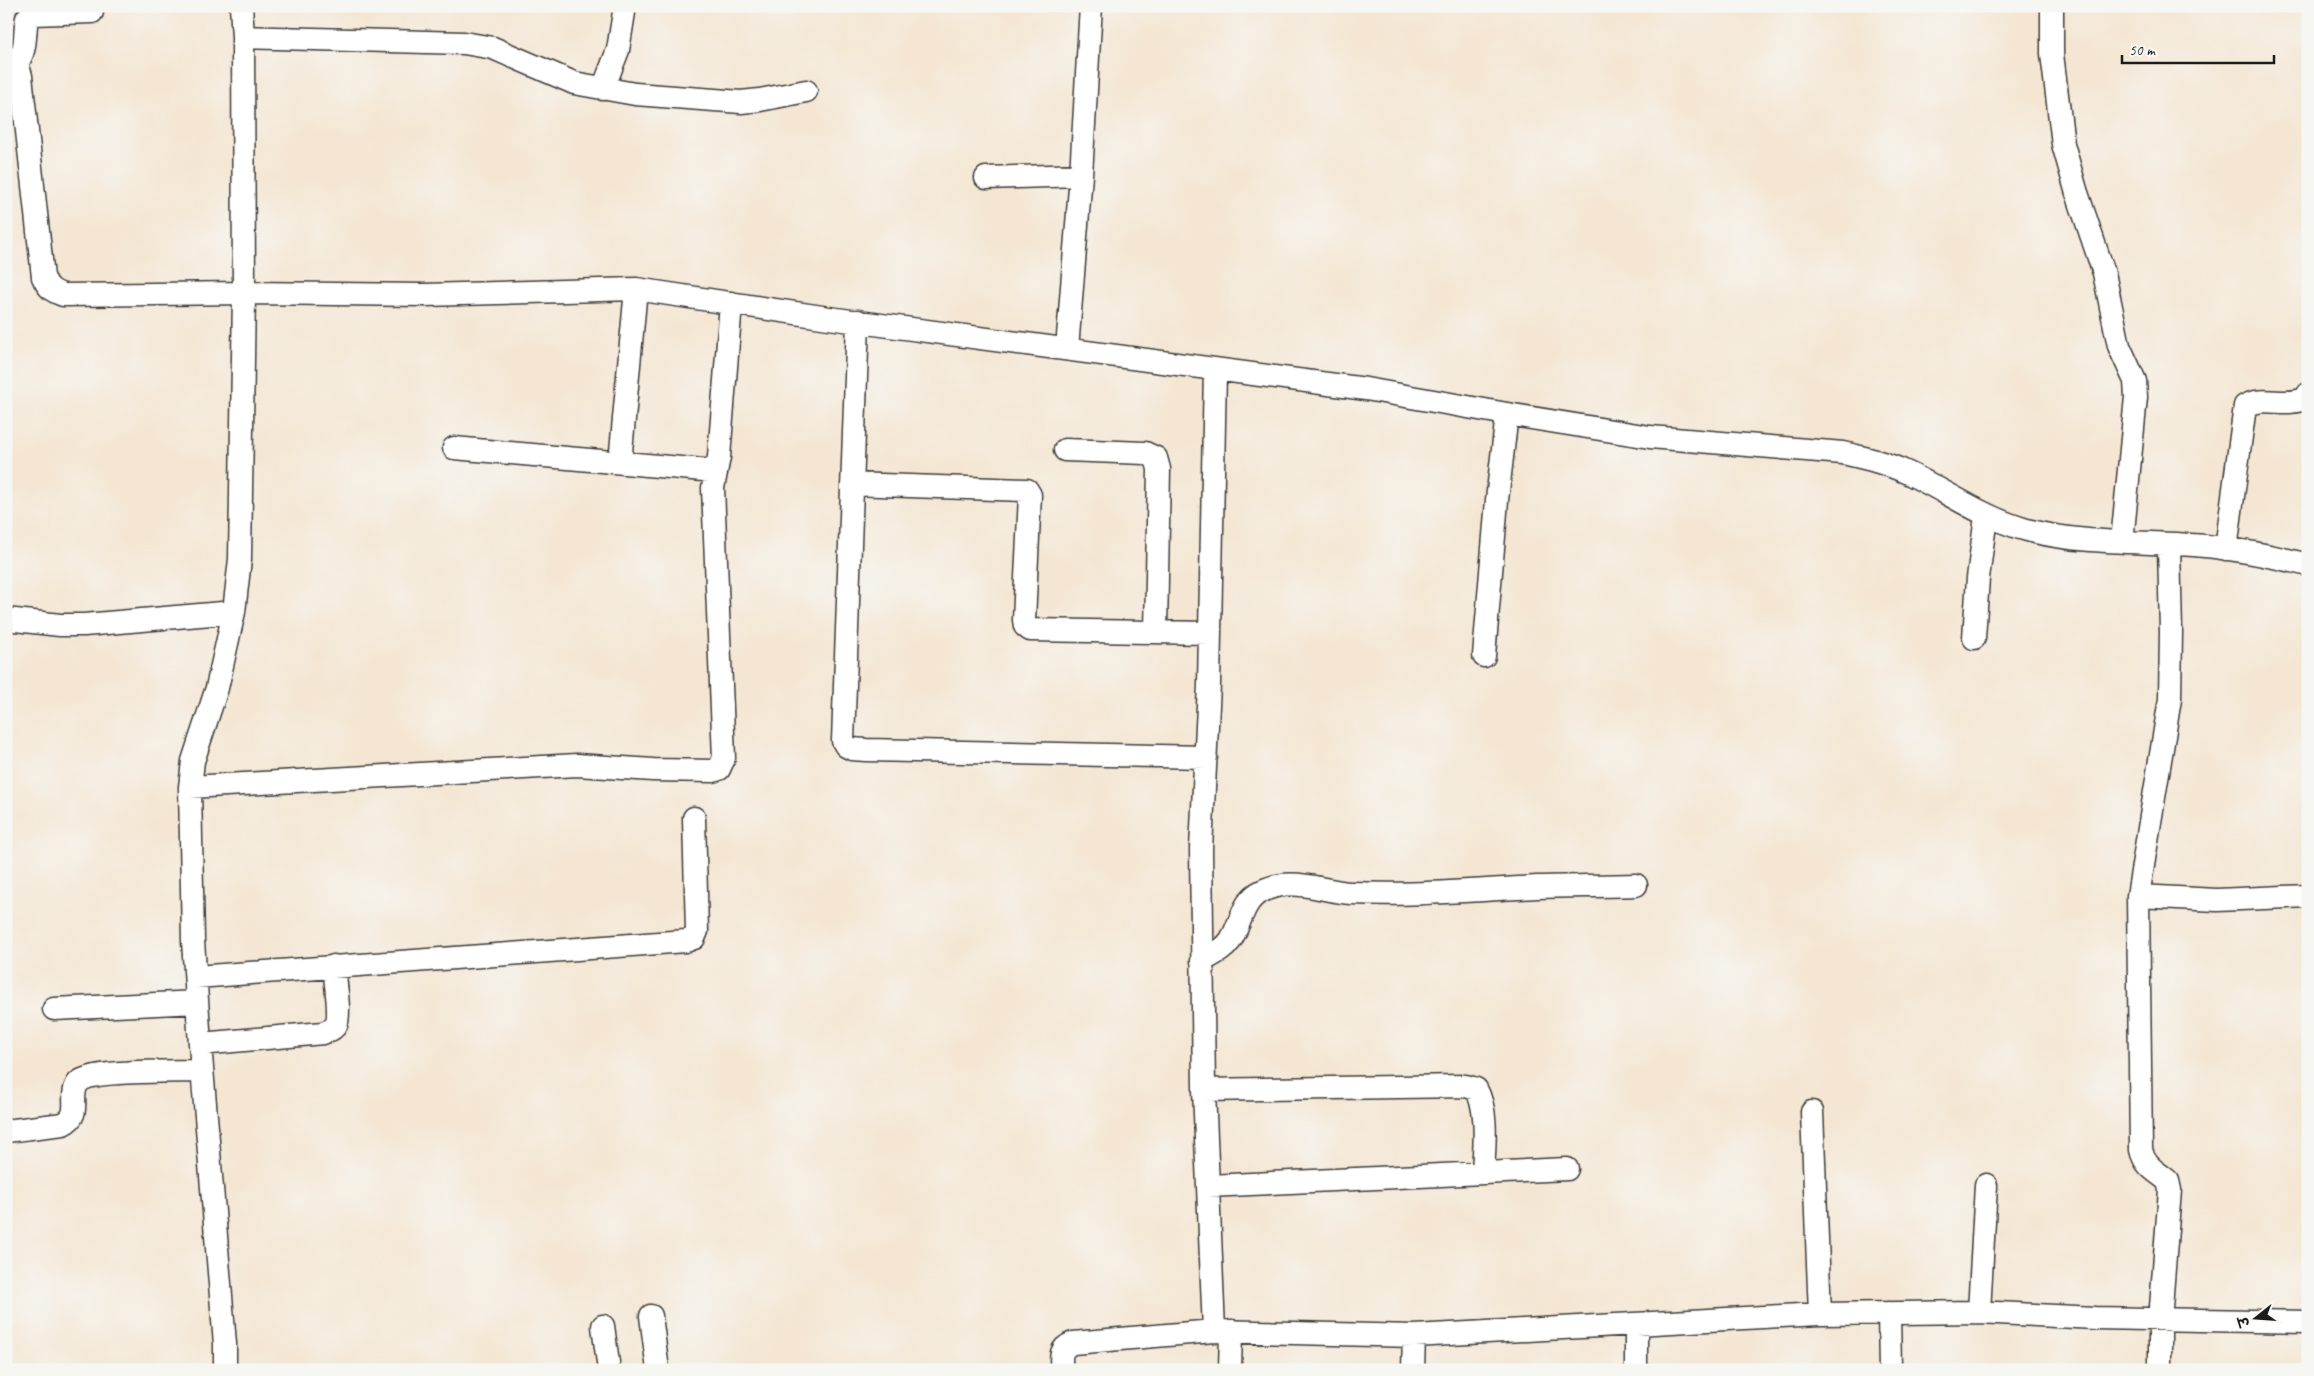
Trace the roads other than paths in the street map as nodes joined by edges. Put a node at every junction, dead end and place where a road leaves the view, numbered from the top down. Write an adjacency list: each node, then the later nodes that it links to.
1 (241, 6): 6 (street)
2 (625, 6): 8 (street)
3 (1091, 6): 10 (street)
4 (2052, 6): 26 (street)
5 (92, 12): 7 (street)
6 (243, 37): 8 (street); 13 (street)
7 (12, 60): 13 (street)
8 (603, 89): 9 (street)
9 (806, 91)
10 (1081, 175): 11 (street); 16 (street)
11 (986, 178)
12 (636, 289): 13 (street); 14 (street); 22 (street)
13 (244, 293): 30 (street)
14 (731, 303): 15 (street); 23 (street)
15 (858, 321): 16 (street); 24 (street)
16 (1067, 349): 17 (street)
17 (1215, 370): 19 (street); 33 (street)
18 (2308, 394): 28 (street)
19 (1507, 414): 25 (street); 35 (street)
20 (454, 448): 22 (street)
21 (1065, 450): 32 (street)
22 (620, 462): 23 (street)
23 (715, 471): 37 (street)
24 (852, 484): 32 (street); 36 (street)
25 (1986, 516): 26 (street); 34 (street)
26 (2122, 542): 27 (street)
27 (2169, 545): 28 (street); 40 (street)
28 (2226, 549): 29 (street)
29 (2308, 565)
30 (234, 612): 31 (street); 37 (street)
31 (6, 618)
32 (1156, 632): 33 (street)
33 (1210, 633): 36 (street)
34 (1974, 638)
35 (1484, 656)
36 (1206, 757): 42 (street)
37 (190, 787): 44 (street)
38 (694, 818): 43 (street)
39 (1636, 885): 42 (street)
40 (2138, 896): 41 (street); 60 (street)
41 (2308, 896)
42 (1202, 961): 49 (street)
43 (334, 966): 44 (street); 47 (street)
44 (196, 976): 45 (street)
45 (197, 1002): 46 (street); 47 (street)
46 (54, 1009)
47 (200, 1044): 48 (street)
48 (202, 1071): 51 (street); 66 (street)
49 (1204, 1090): 53 (street); 55 (street)
50 (1812, 1112): 58 (street)
51 (6, 1131)
52 (1567, 1169): 53 (street)
53 (1483, 1172): 55 (street)
54 (1986, 1185): 56 (street)
55 (1208, 1186): 64 (street)
56 (1979, 1312): 57 (street); 60 (street)
57 (1890, 1313): 58 (street); 73 (street)
58 (1820, 1314): 62 (street)
59 (652, 1316): 68 (street)
60 (2160, 1320): 61 (street); 74 (street)
61 (2308, 1322)
62 (1636, 1325): 65 (street); 72 (street)
63 (603, 1326): 67 (street)
64 (1222, 1331): 65 (street); 69 (street); 70 (street)
65 (1414, 1336): 71 (street)
66 (225, 1370)
67 (609, 1370)
68 (658, 1370)
69 (1062, 1370)
70 (1230, 1370)
71 (1413, 1370)
72 (1636, 1370)
73 (1890, 1370)
74 (2160, 1370)

